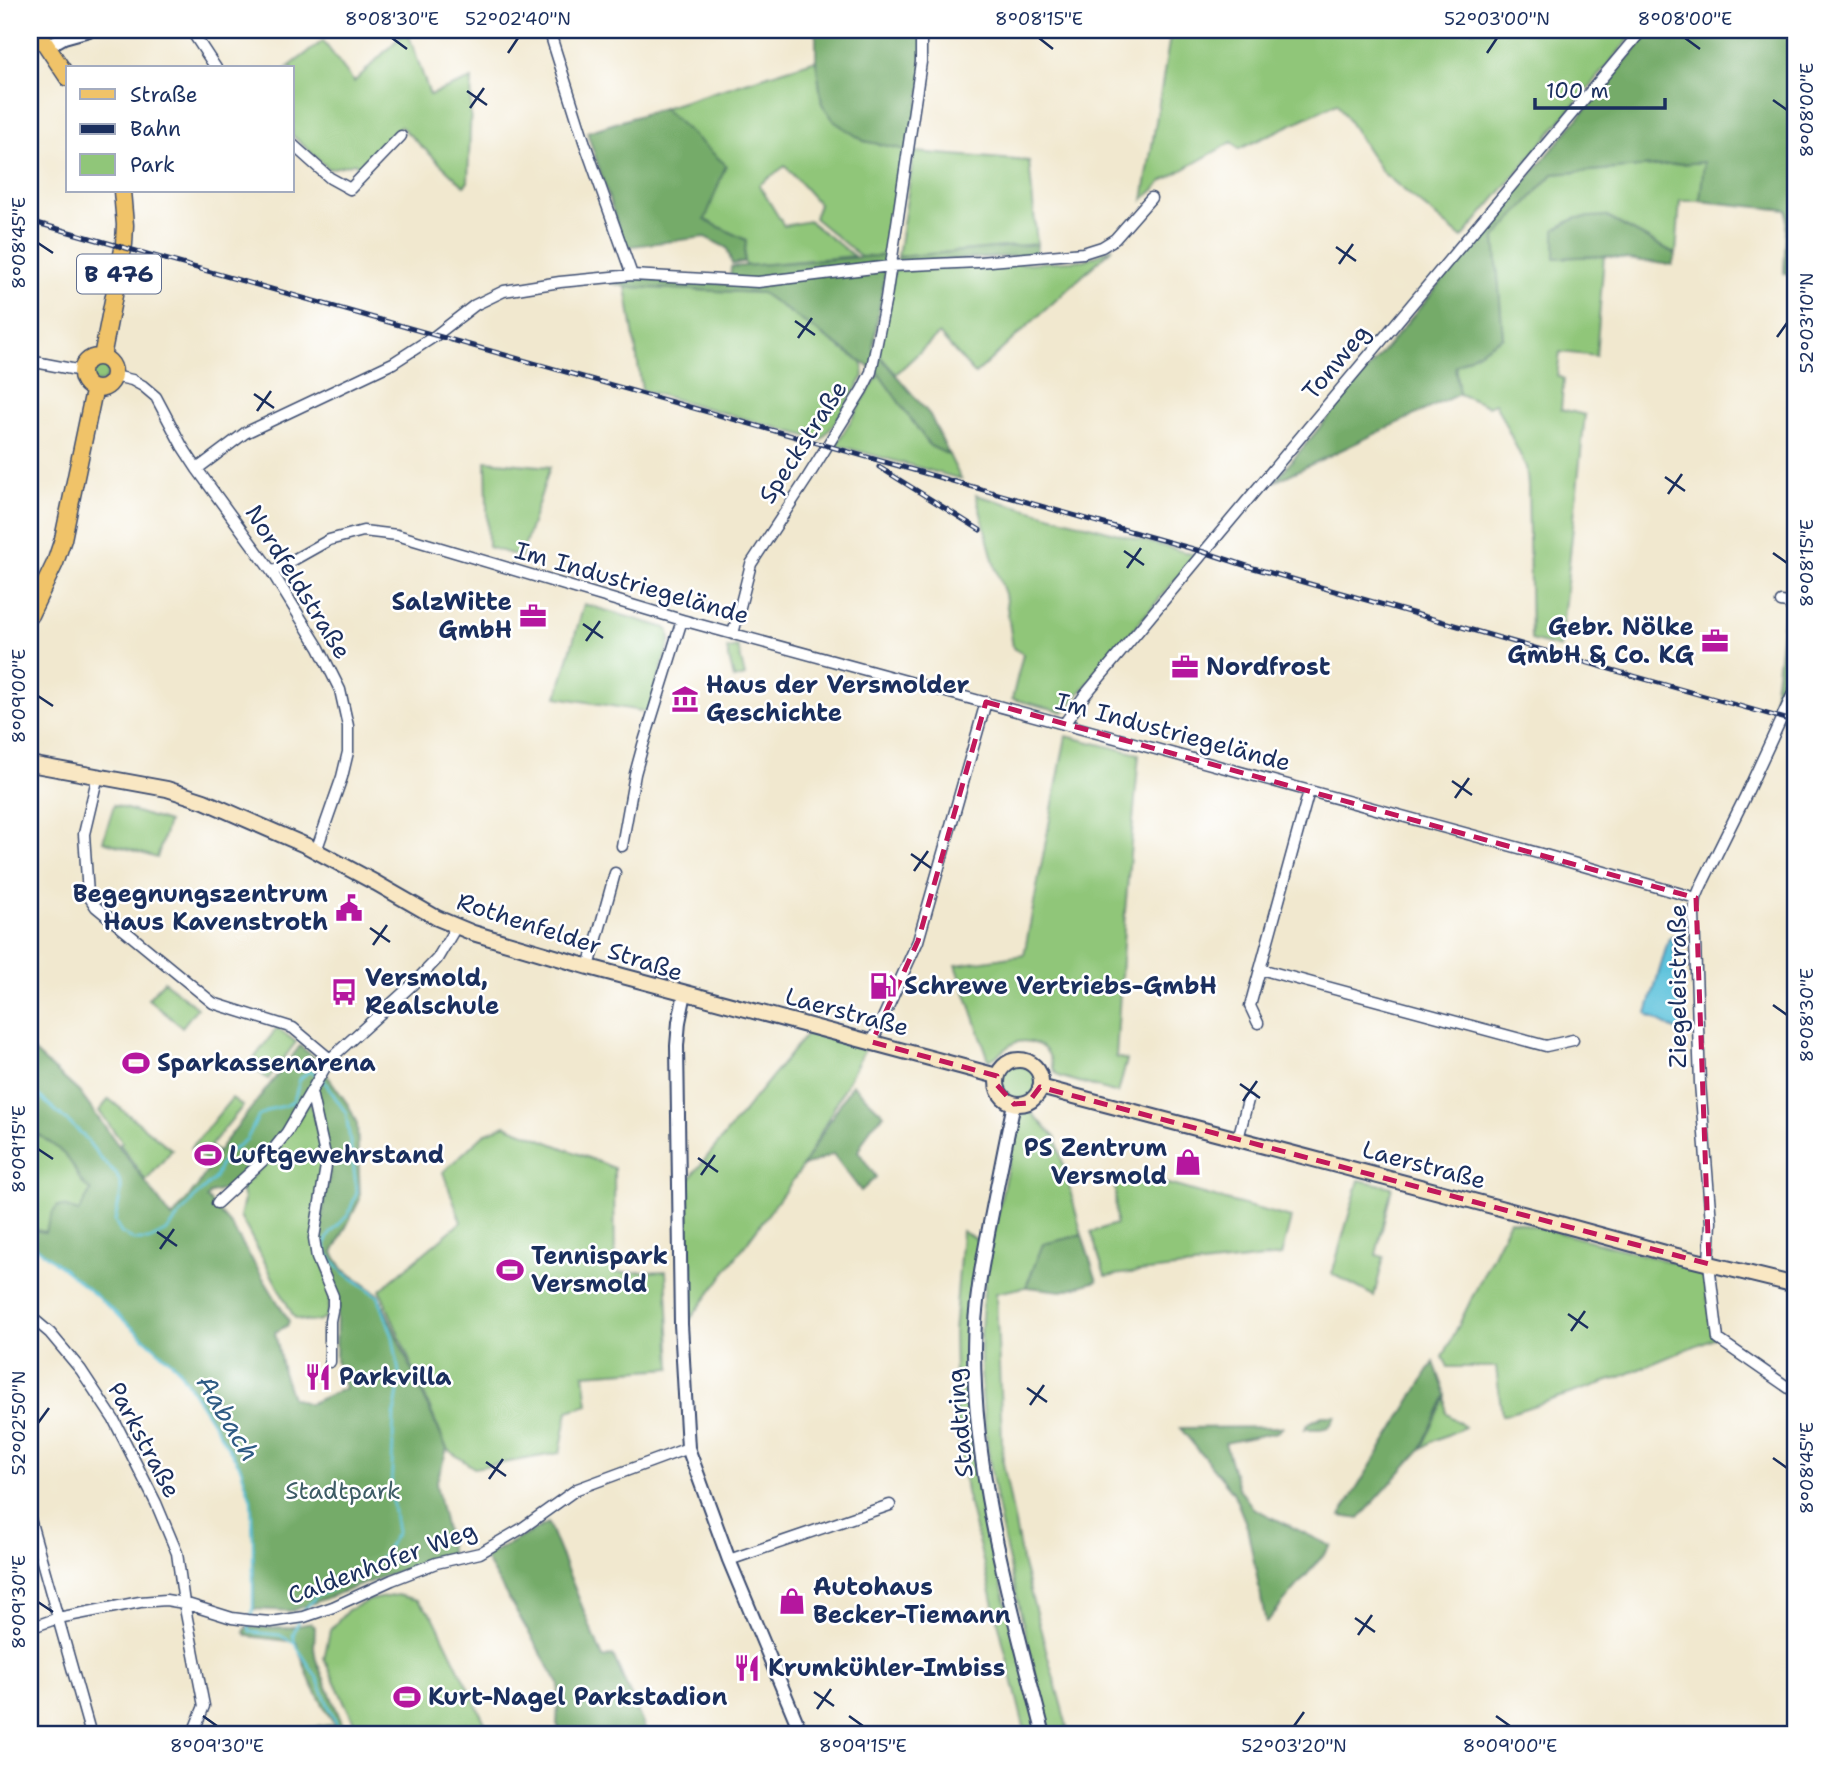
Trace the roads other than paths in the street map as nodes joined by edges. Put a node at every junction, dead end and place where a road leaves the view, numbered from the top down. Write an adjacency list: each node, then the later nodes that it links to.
1 (36, 30): 7 (main road)
2 (89, 30): 7 (street)
3 (191, 30): 8 (street)
4 (549, 30): 15 (street)
5 (921, 30): 14 (street, Speckstraße)
6 (1643, 30): 30 (street, Tonweg)
7 (48, 46): 9 (main road)
8 (215, 66)
9 (66, 75)
10 (401, 135): 11 (street)
11 (294, 146)
12 (122, 192): 16 (main road, B 476)
13 (1151, 198): 14 (street)
14 (890, 266): 15 (street); 27 (street, Speckstraße)
15 (632, 275): 21 (street)
16 (102, 357): 18 (main road); 19 (main road)
17 (30, 361): 18 (street)
18 (82, 371): 20 (main road)
19 (114, 376): 20 (main road); 21 (street, Nordfeldstraße)
20 (95, 389): 25 (main road)
21 (197, 469): 22 (street, Nordfeldstraße)
22 (272, 572): 26 (street, Im Industriegelände); 35 (street, Nordfeldstraße)
23 (1781, 602): 24 (street)
24 (1796, 613)
25 (30, 615)
26 (682, 620): 27 (street, Im Industriegelände); 34 (street)
27 (733, 634): 29 (street, Im Industriegelände)
28 (1796, 687): 37 (street, Ziegeleistraße)
29 (986, 702): 30 (street, Im Industriegelände); 44 (street)
30 (1064, 724): 33 (street, Im Industriegelände)
31 (30, 764): 32 (main road, Rothenfelder Straße)
32 (97, 775): 35 (main road, Rothenfelder Straße); 45 (street)
33 (1310, 791): 37 (street, Im Industriegelände); 40 (street, Im Industriegelände)
34 (622, 846)
35 (316, 851): 38 (main road, Rothenfelder Straße)
36 (615, 873): 39 (street)
37 (1696, 898): 53 (street, Ziegeleistraße)
38 (456, 927): 39 (main road, Rothenfelder Straße); 45 (street)
39 (589, 967): 41 (main road, Rothenfelder Straße)
40 (1260, 969): 42 (street, Im Industriegelände); 43 (street)
41 (685, 993): 44 (main road, Laerstraße); 58 (street, Rothenfelder Straße)
42 (1258, 1023)
43 (1573, 1040)
44 (872, 1042): 46 (main road, Laerstraße)
45 (330, 1059): 48 (street)
46 (997, 1076): 47 (main road); 50 (main road)
47 (1041, 1087): 50 (main road); 51 (main road, Laerstraße)
48 (311, 1092): 52 (street); 56 (street)
49 (1248, 1100): 51 (street)
50 (1014, 1104): 68 (street, Stadtring)
51 (1238, 1139): 53 (main road, Laerstraße)
52 (217, 1203)
53 (1709, 1264): 54 (main road, Laerstraße); 57 (street, Ziegeleistraße)
54 (1796, 1285)
55 (30, 1316): 62 (street, Parkstraße)
56 (330, 1362)
57 (1796, 1393)
58 (688, 1447): 61 (street, Rothenfelder Straße); 62 (street, Caldenhofer Weg)
59 (890, 1505): 61 (street)
60 (30, 1519): 63 (street)
61 (729, 1560): 67 (street, Rothenfelder Straße)
62 (184, 1603): 63 (street, Caldenhofer Weg); 66 (street, Parkstraße)
63 (58, 1618): 64 (street, Caldenhofer Weg); 65 (street)
64 (30, 1628)
65 (91, 1735)
66 (189, 1735)
67 (802, 1735)
68 (1044, 1735)

